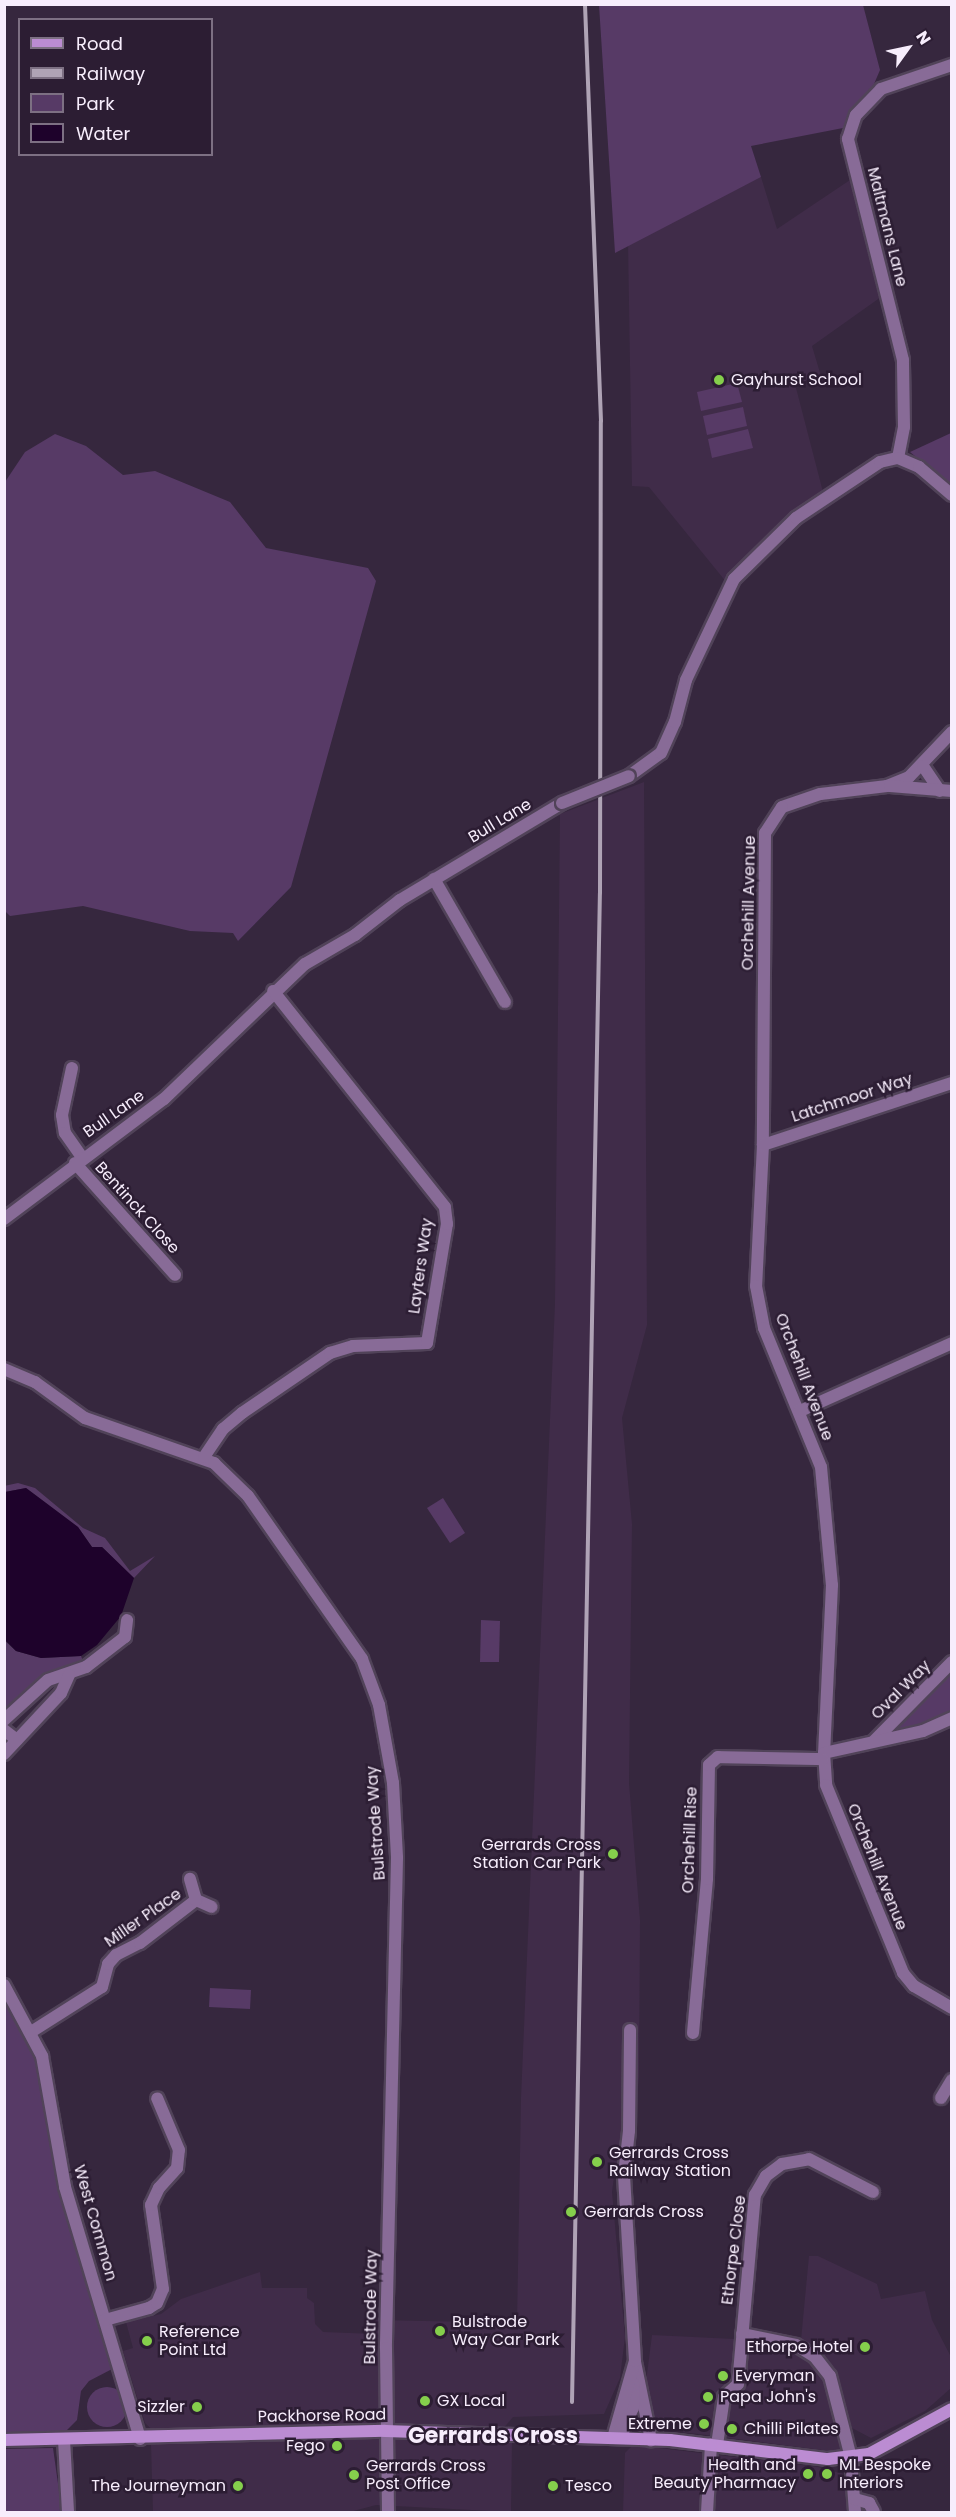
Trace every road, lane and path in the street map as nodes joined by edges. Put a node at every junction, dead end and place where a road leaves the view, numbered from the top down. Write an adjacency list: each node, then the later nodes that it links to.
1 (951, 64): 2 (street, Maltmans Lane)
2 (898, 458): 3 (street); 8 (street, Bull Lane, bridge)
3 (951, 495)
4 (951, 732): 5 (street, Orchehill Avenue)
5 (923, 766): 6 (street, Orchehill Avenue); 7 (street)
6 (887, 786): 7 (street); 13 (street, Orchehill Avenue)
7 (946, 791)
8 (434, 879): 9 (street, Bull Lane); 10 (street)
9 (273, 991): 14 (street, Bull Lane); 20 (street, Layters Way)
10 (505, 1002)
11 (72, 1068): 14 (street, Bentinck Close)
12 (951, 1083): 13 (street, Latchmoor Way)
13 (763, 1145): 19 (street, Orchehill Avenue)
14 (79, 1160): 15 (street, Bull Lane); 16 (street, Bentinck Close)
15 (4, 1219)
16 (175, 1275)
17 (951, 1343): 19 (street)
18 (4, 1369): 20 (street, Bulstrode Way)
19 (800, 1411): 32 (street, Orchehill Avenue)
20 (204, 1457): 49 (street, Bulstrode Way)
21 (127, 1620): 23 (street)
22 (951, 1662): 30 (street, Oval Way)
23 (69, 1675): 24 (street); 25 (street)
24 (22, 1704): 25 (street); 27 (street)
25 (38, 1717): 29 (street)
26 (951, 1718): 30 (street, Oval Way)
27 (4, 1720)
28 (4, 1730): 29 (street)
29 (17, 1740): 31 (street)
30 (874, 1741): 32 (street, Oval Way)
31 (4, 1754)
32 (823, 1756): 37 (street, Orchehill Avenue); 40 (street, Orchehill Rise)
33 (190, 1879): 34 (street, Miller Place)
34 (196, 1900): 35 (street, Miller Place); 39 (street, Miller Place)
35 (212, 1907)
36 (4, 1985): 39 (street, West Common)
37 (951, 2008)
38 (630, 2030): 47 (street)
39 (31, 2032): 45 (street, West Common)
40 (693, 2033)
41 (951, 2080): 43 (street)
42 (157, 2098): 45 (street)
43 (941, 2098)
44 (873, 2192): 46 (street, Ethorpe Close)
45 (105, 2320): 51 (street, West Common)
46 (742, 2334): 55 (street, Ethorpe Close); 56 (street)
47 (634, 2361): 50 (street); 54 (street)
48 (951, 2409): 56 (main road, Packhorse Road)
49 (385, 2431): 50 (main road, Packhorse Road); 51 (main road, Packhorse Road); 59 (street, Bulstrode Way)
50 (617, 2437): 54 (main road, Packhorse Road)
51 (140, 2439): 53 (main road, Packhorse Road)
52 (4, 2440): 53 (main road, Packhorse Road)
53 (64, 2440): 58 (street)
54 (651, 2440): 55 (main road, Packhorse Road)
55 (714, 2444): 56 (main road, Packhorse Road); 60 (street, Ethorpe Close)
56 (851, 2458): 57 (street)
57 (855, 2499): 61 (street); 62 (street)
58 (68, 2512)
59 (388, 2512)
60 (707, 2512)
61 (855, 2512)
62 (874, 2512)

